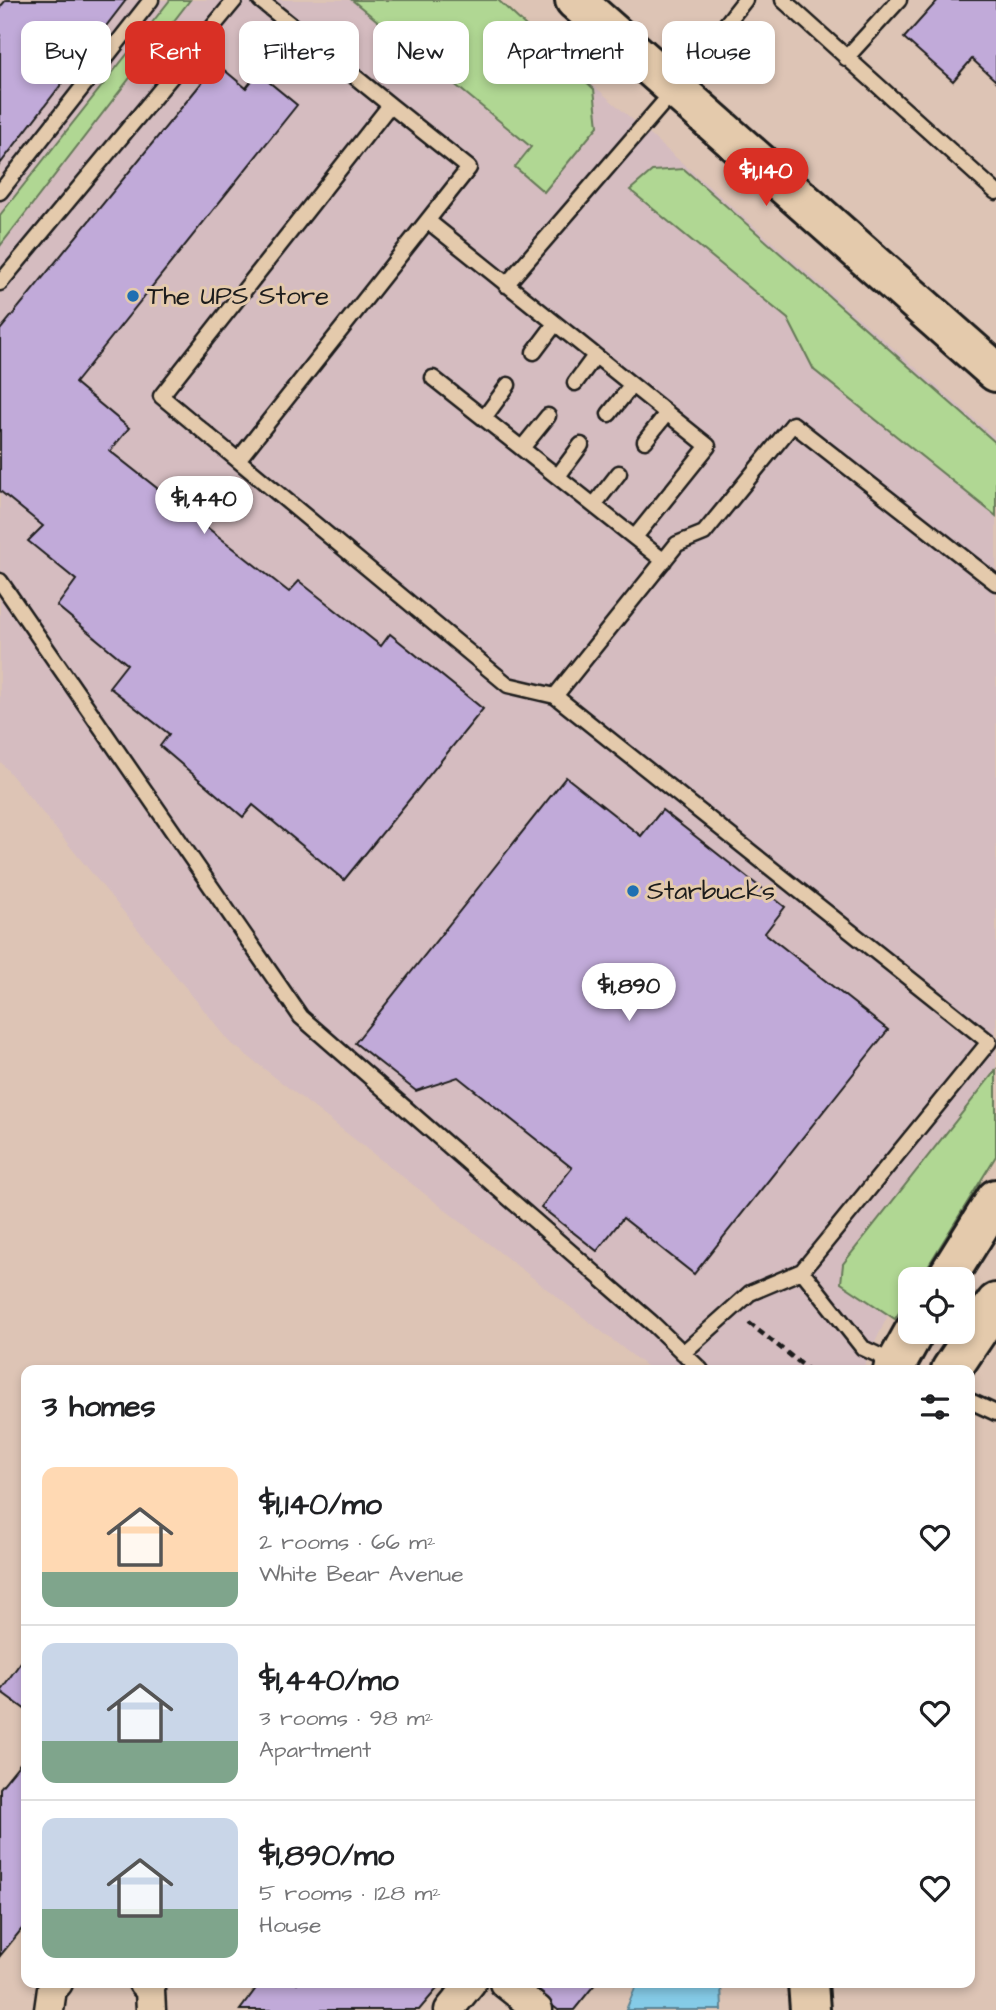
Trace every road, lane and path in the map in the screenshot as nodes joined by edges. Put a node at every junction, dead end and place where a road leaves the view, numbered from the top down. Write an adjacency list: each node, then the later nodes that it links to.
1 (151, 0): 11 (lane)
2 (235, 0): 14 (lane)
3 (260, 0): 10 (lane)
4 (575, 0): 9 (main road)
5 (746, 0): 9 (lane)
6 (782, 0): 8 (lane)
7 (899, 0): 8 (lane)
8 (846, 58): 12 (lane)
9 (676, 88): 15 (lane); 19 (main road)
10 (390, 105): 13 (lane); 31 (lane)
11 (0, 192)
12 (996, 192)
13 (428, 221): 15 (lane); 31 (lane)
14 (0, 283)
15 (506, 285): 16 (lane)
16 (555, 324): 17 (lane); 18 (lane)
17 (534, 352)
18 (595, 356): 21 (lane); 23 (lane)
19 (996, 372)
20 (433, 377): 27 (lane)
21 (575, 383)
22 (508, 385): 27 (lane)
23 (632, 385): 24 (lane); 25 (lane)
24 (667, 413): 28 (lane); 35 (lane)
25 (609, 414)
26 (548, 416): 30 (lane)
27 (484, 418): 30 (lane)
28 (645, 441)
29 (582, 445): 33 (lane)
30 (522, 448): 33 (lane)
31 (238, 460): 39 (lane)
32 (619, 473): 34 (lane)
33 (558, 477): 34 (lane)
34 (594, 505): 35 (lane)
35 (635, 537): 36 (lane)
36 (664, 561): 38 (lane); 39 (lane)
37 (0, 581): 46 (lane)
38 (996, 583)
39 (555, 696): 40 (lane)
40 (994, 1040): 43 (lane)
41 (996, 1199): 42 (main road)
42 (954, 1267)
43 (802, 1271): 45 (lane); 47 (lane)
44 (996, 1303): 50 (main road)
45 (731, 1310): 46 (lane); 49 (path)
46 (684, 1353): 48 (lane)
47 (903, 1359)
48 (696, 1365)
49 (802, 1365)
50 (954, 1365)
51 (975, 1403): 52 (lane)
52 (996, 1413)
53 (148, 1988): 57 (street)
54 (467, 1988): 58 (street)
55 (510, 1988): 59 (street)
56 (808, 1988): 60 (main road)
57 (151, 2010)
58 (449, 2010)
59 (538, 2010)
60 (810, 2010)

